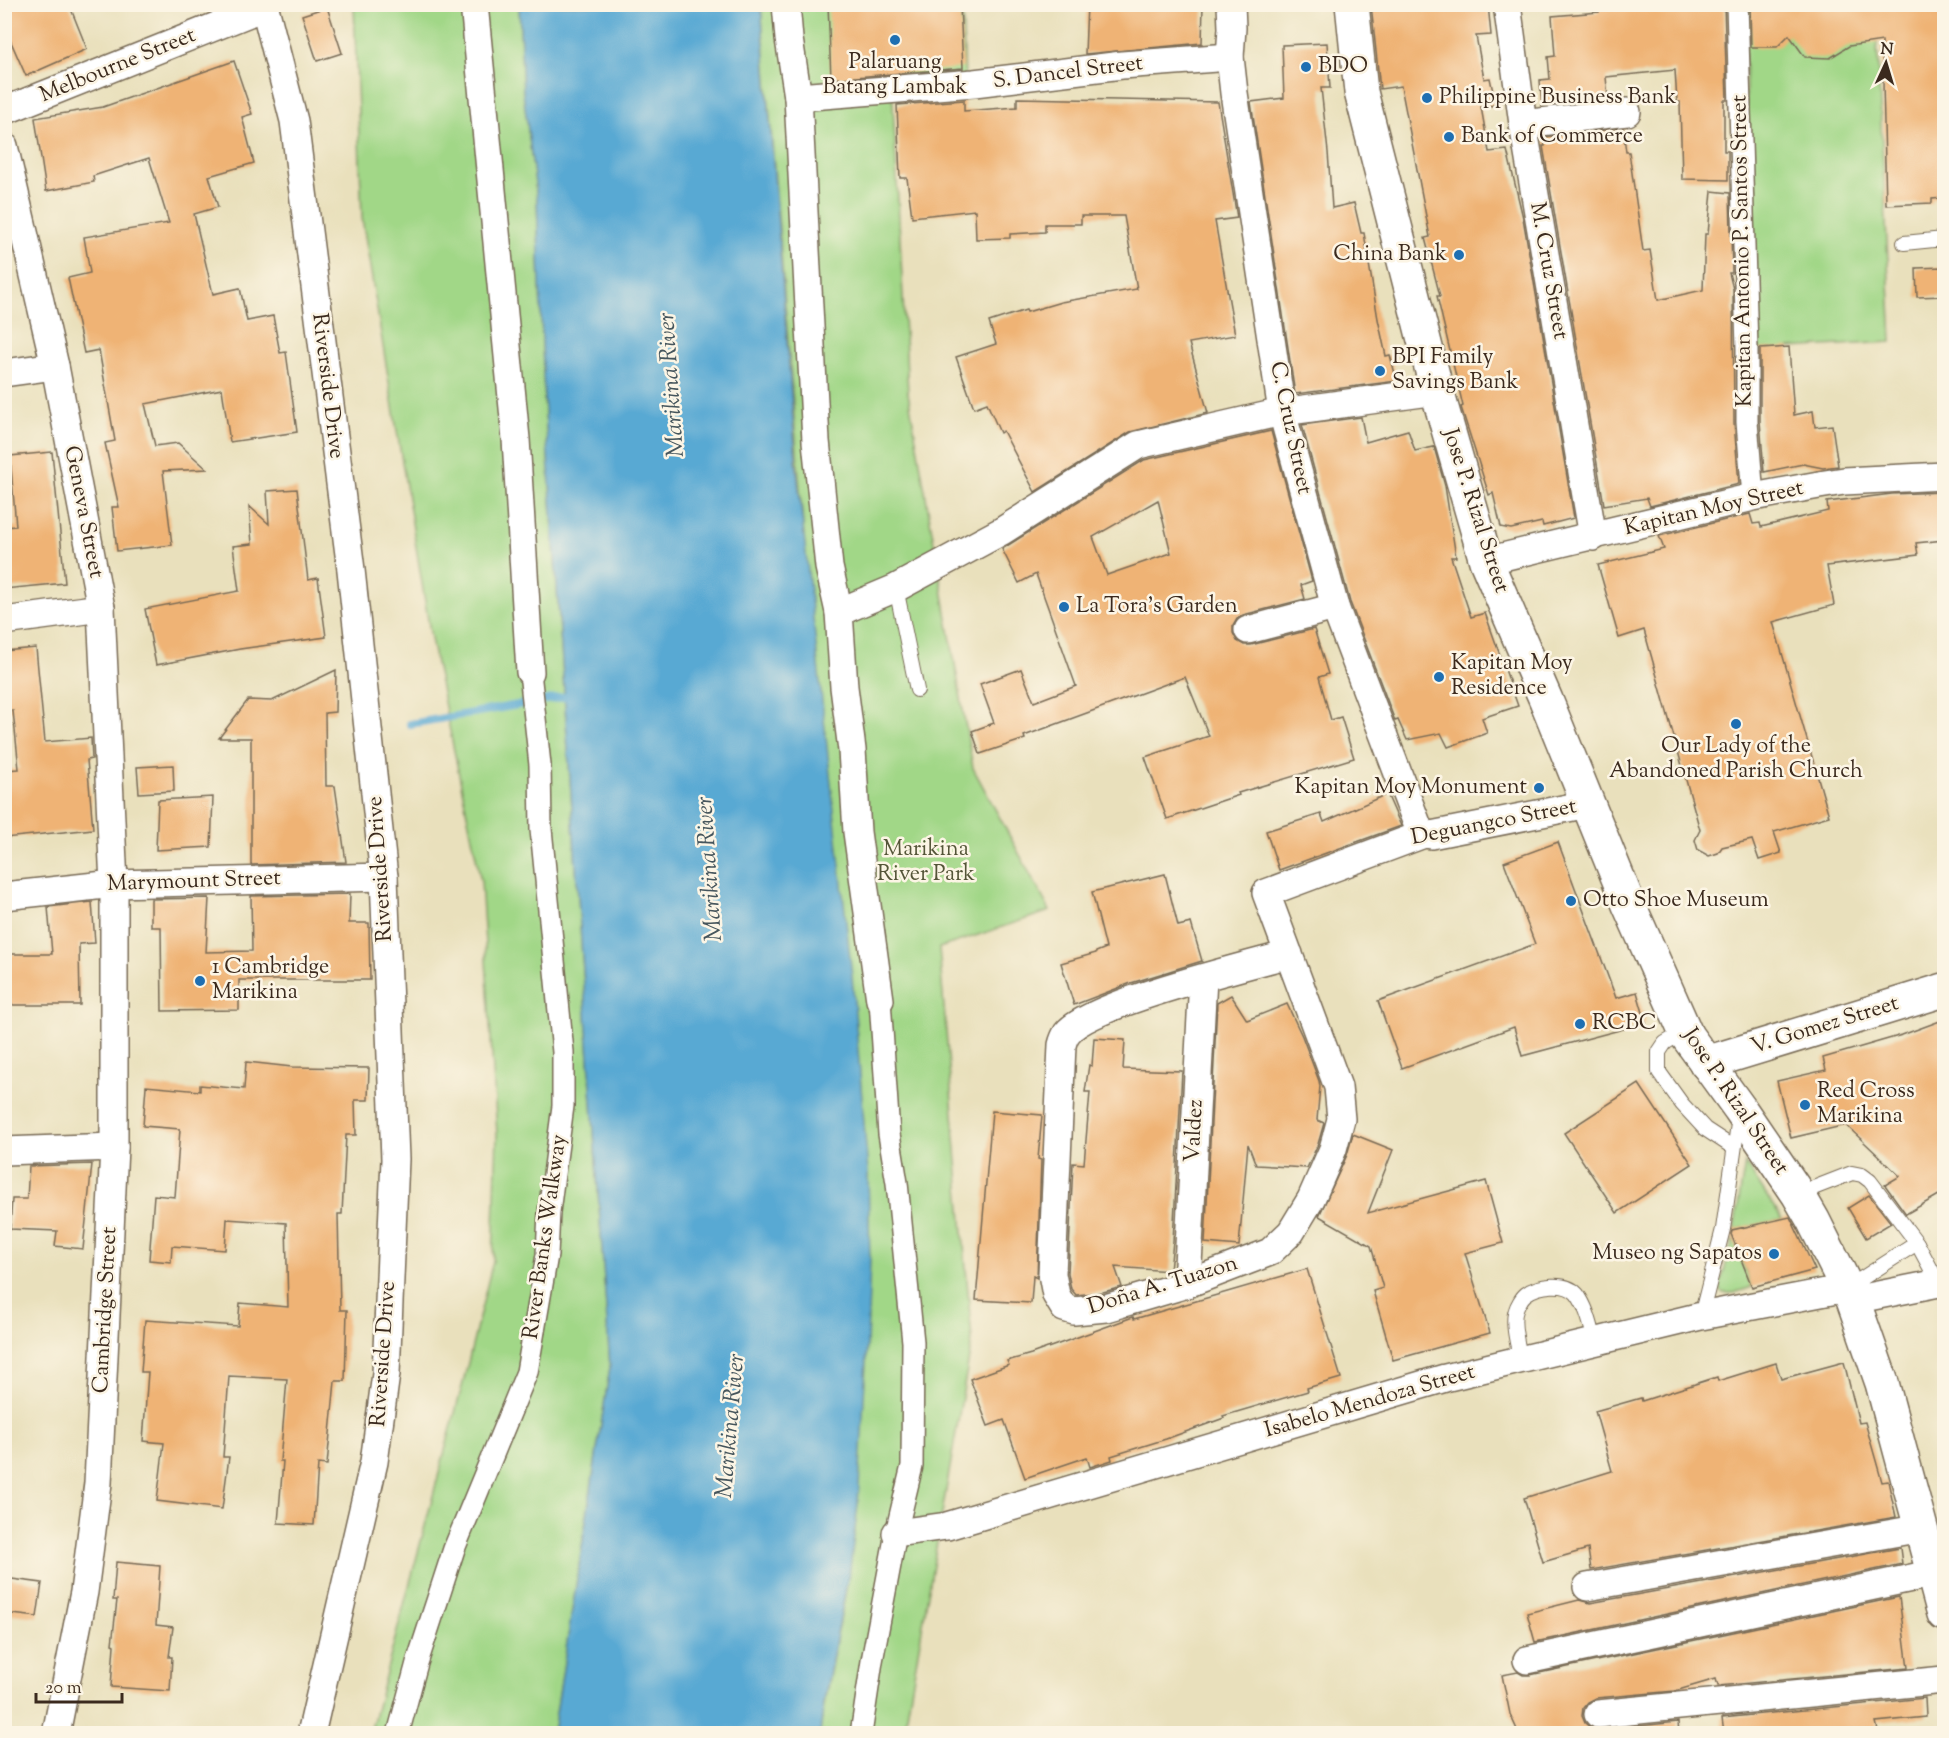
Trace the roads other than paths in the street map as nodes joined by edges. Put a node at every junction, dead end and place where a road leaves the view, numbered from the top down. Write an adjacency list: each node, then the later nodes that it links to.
1 (474, 4): 30 (street)
2 (786, 4): 9 (street)
3 (1231, 4): 8 (street, C. Cruz Street)
4 (1352, 4): 18 (street, Jose P. Rizal Street)
5 (1507, 4): 12 (street, M. Cruz Street)
6 (1737, 4): 21 (street, Kapitan Antonio P. Santos Street)
7 (264, 6): 10 (street, Melbourne Street); 34 (street, Riverside Drive)
8 (1230, 57): 9 (street, S. Dancel Street); 19 (street, C. Cruz Street)
9 (798, 97): 27 (street)
10 (4, 111)
11 (1627, 112): 12 (street)
12 (1523, 124): 22 (street, M. Cruz Street)
13 (4, 146): 16 (street, Geneva Street)
14 (1944, 239): 15 (lane)
15 (1904, 243)
16 (55, 366): 17 (street); 25 (street, Geneva Street)
17 (4, 373)
18 (1437, 391): 19 (street); 23 (street, Jose P. Rizal Street)
19 (1282, 412): 24 (street); 26 (street, C. Cruz Street)
20 (1944, 476): 21 (street, Kapitan Moy Street)
21 (1753, 497): 22 (street, Kapitan Moy Street)
22 (1593, 537): 23 (street, Kapitan Moy Street)
23 (1486, 561): 32 (street, Jose P. Rizal Street)
24 (896, 588): 27 (street); 31 (lane)
25 (101, 608): 28 (street); 35 (street, Geneva Street)
26 (1335, 608): 29 (street); 33 (street, C. Cruz Street)
27 (839, 612): 41 (street)
28 (4, 621)
29 (1248, 630)
30 (530, 672): 66 (street, River Banks Walkway)
31 (917, 690)
32 (1588, 804): 33 (street, Deguangco Street); 42 (street, Jose P. Rizal Street)
33 (1424, 834): 36 (street, Deguangco Street)
34 (384, 876): 35 (street, Marymount Street); 65 (street, Riverside Drive)
35 (114, 884): 37 (street, Marymount Street); 45 (street, Cambridge Street)
36 (1266, 893): 38 (street, Doña A. Tuazon)
37 (4, 896)
38 (1289, 954): 39 (street, Doña A. Tuazon); 51 (street, Doña A. Tuazon)
39 (1203, 978): 51 (street, Valdez); 51 (street, Doña A. Tuazon)
40 (1944, 990): 43 (street, V. Gomez Street)
41 (880, 1000): 57 (street)
42 (1685, 1031): 43 (street, Jose P. Rizal Street); 46 (lane)
43 (1706, 1063): 44 (street, Jose P. Rizal Street)
44 (1740, 1109): 46 (lane); 48 (street, Jose P. Rizal Street)
45 (114, 1147): 47 (street); 64 (street, Cambridge Street)
46 (1734, 1148): 53 (lane)
47 (4, 1151)
48 (1798, 1194): 49 (lane); 52 (street, Jose P. Rizal Street)
49 (1917, 1243): 50 (lane); 52 (lane)
50 (1942, 1283): 52 (street, Isabelo Mendoza Street)
51 (1187, 1284)
52 (1850, 1294): 53 (street, Isabelo Mendoza Street); 56 (street, Jose P. Rizal Street)
53 (1701, 1316): 54 (street, Isabelo Mendoza Street)
54 (1595, 1341): 55 (street, Isabelo Mendoza Street); 55 (lane)
55 (1521, 1360): 57 (street, Isabelo Mendoza Street)
56 (1922, 1528): 58 (street, Jose P. Rizal Street); 59 (street)
57 (896, 1533): 67 (street)
58 (1935, 1573): 60 (street, Jose P. Rizal Street); 61 (street)
59 (1587, 1587)
60 (1944, 1614)
61 (1527, 1660)
62 (1944, 1680): 63 (street)
63 (1598, 1714)
64 (56, 1734)
65 (311, 1734)
66 (398, 1734)
67 (861, 1734)

